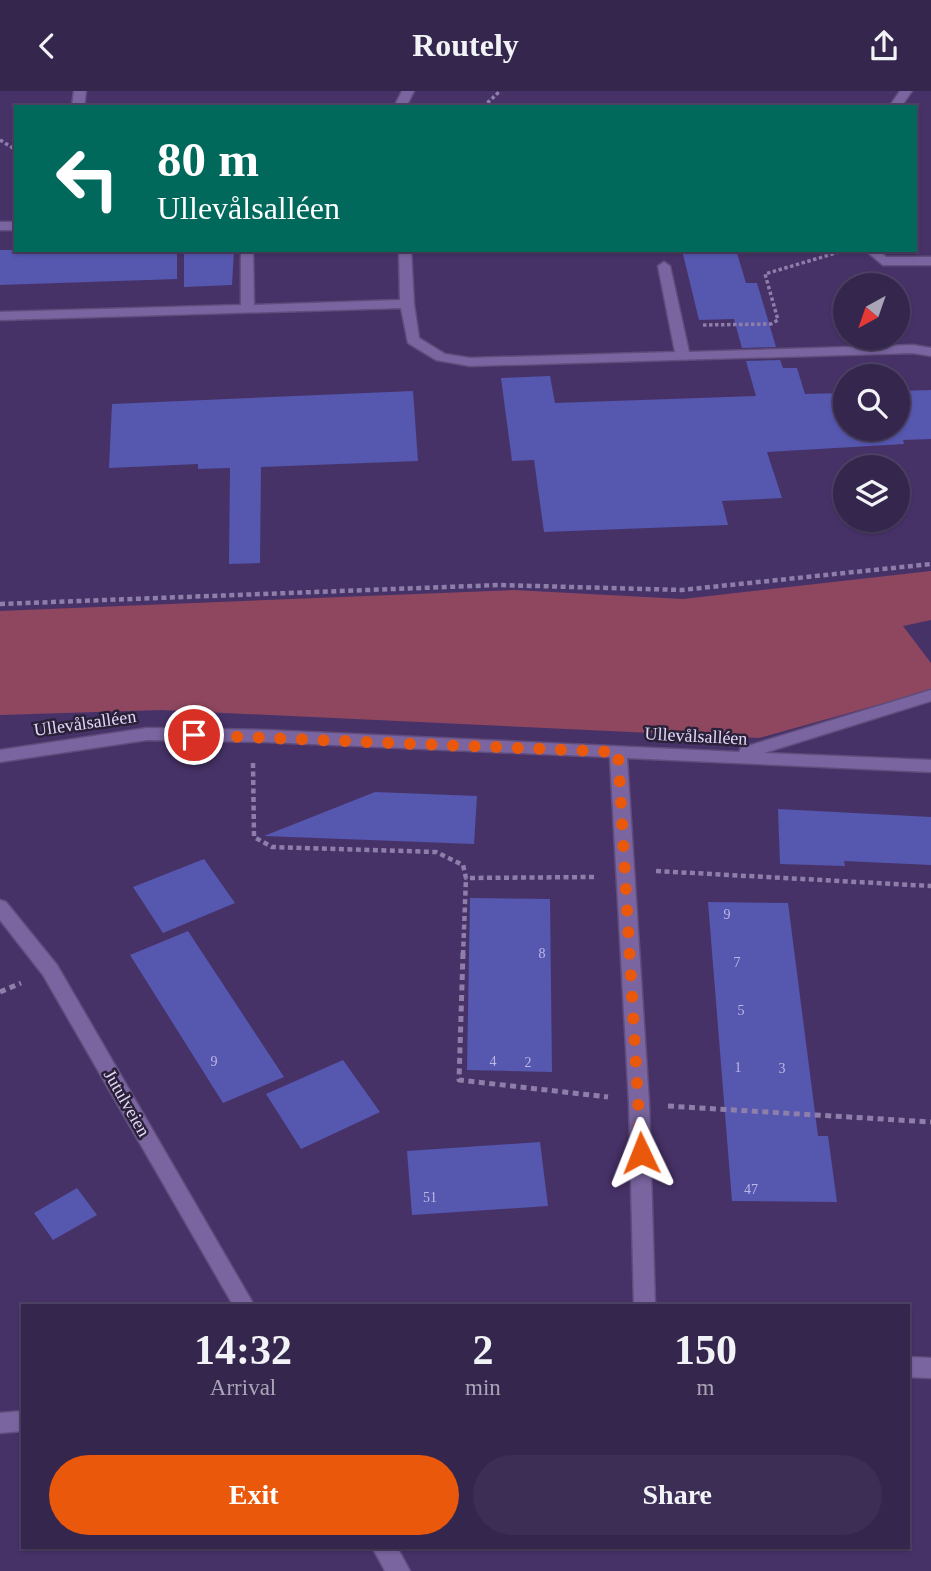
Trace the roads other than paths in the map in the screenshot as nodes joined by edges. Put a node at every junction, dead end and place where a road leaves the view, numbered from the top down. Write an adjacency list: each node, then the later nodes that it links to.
1 (247, 252): 7 (street)
2 (405, 252): 6 (street)
3 (873, 252): 4 (street)
4 (931, 261)
5 (664, 266): 10 (street)
6 (407, 304): 7 (street); 10 (street)
7 (248, 309): 8 (street)
8 (0, 316)
9 (931, 352): 10 (street)
10 (683, 356)
11 (931, 695): 14 (street)
12 (618, 752): 13 (street, Ullevålsalléen); 14 (street, Ullevålsalléen); 18 (street)
13 (0, 756)
14 (733, 757): 15 (street, Ullevålsalléen)
15 (931, 767)
16 (0, 907): 17 (street, Jutulveien)
17 (243, 1304)
18 (645, 1304)
19 (910, 1367): 20 (street)
20 (931, 1368)
21 (21, 1421): 22 (street)
22 (0, 1423)
23 (385, 1549): 24 (street)
24 (398, 1571)

